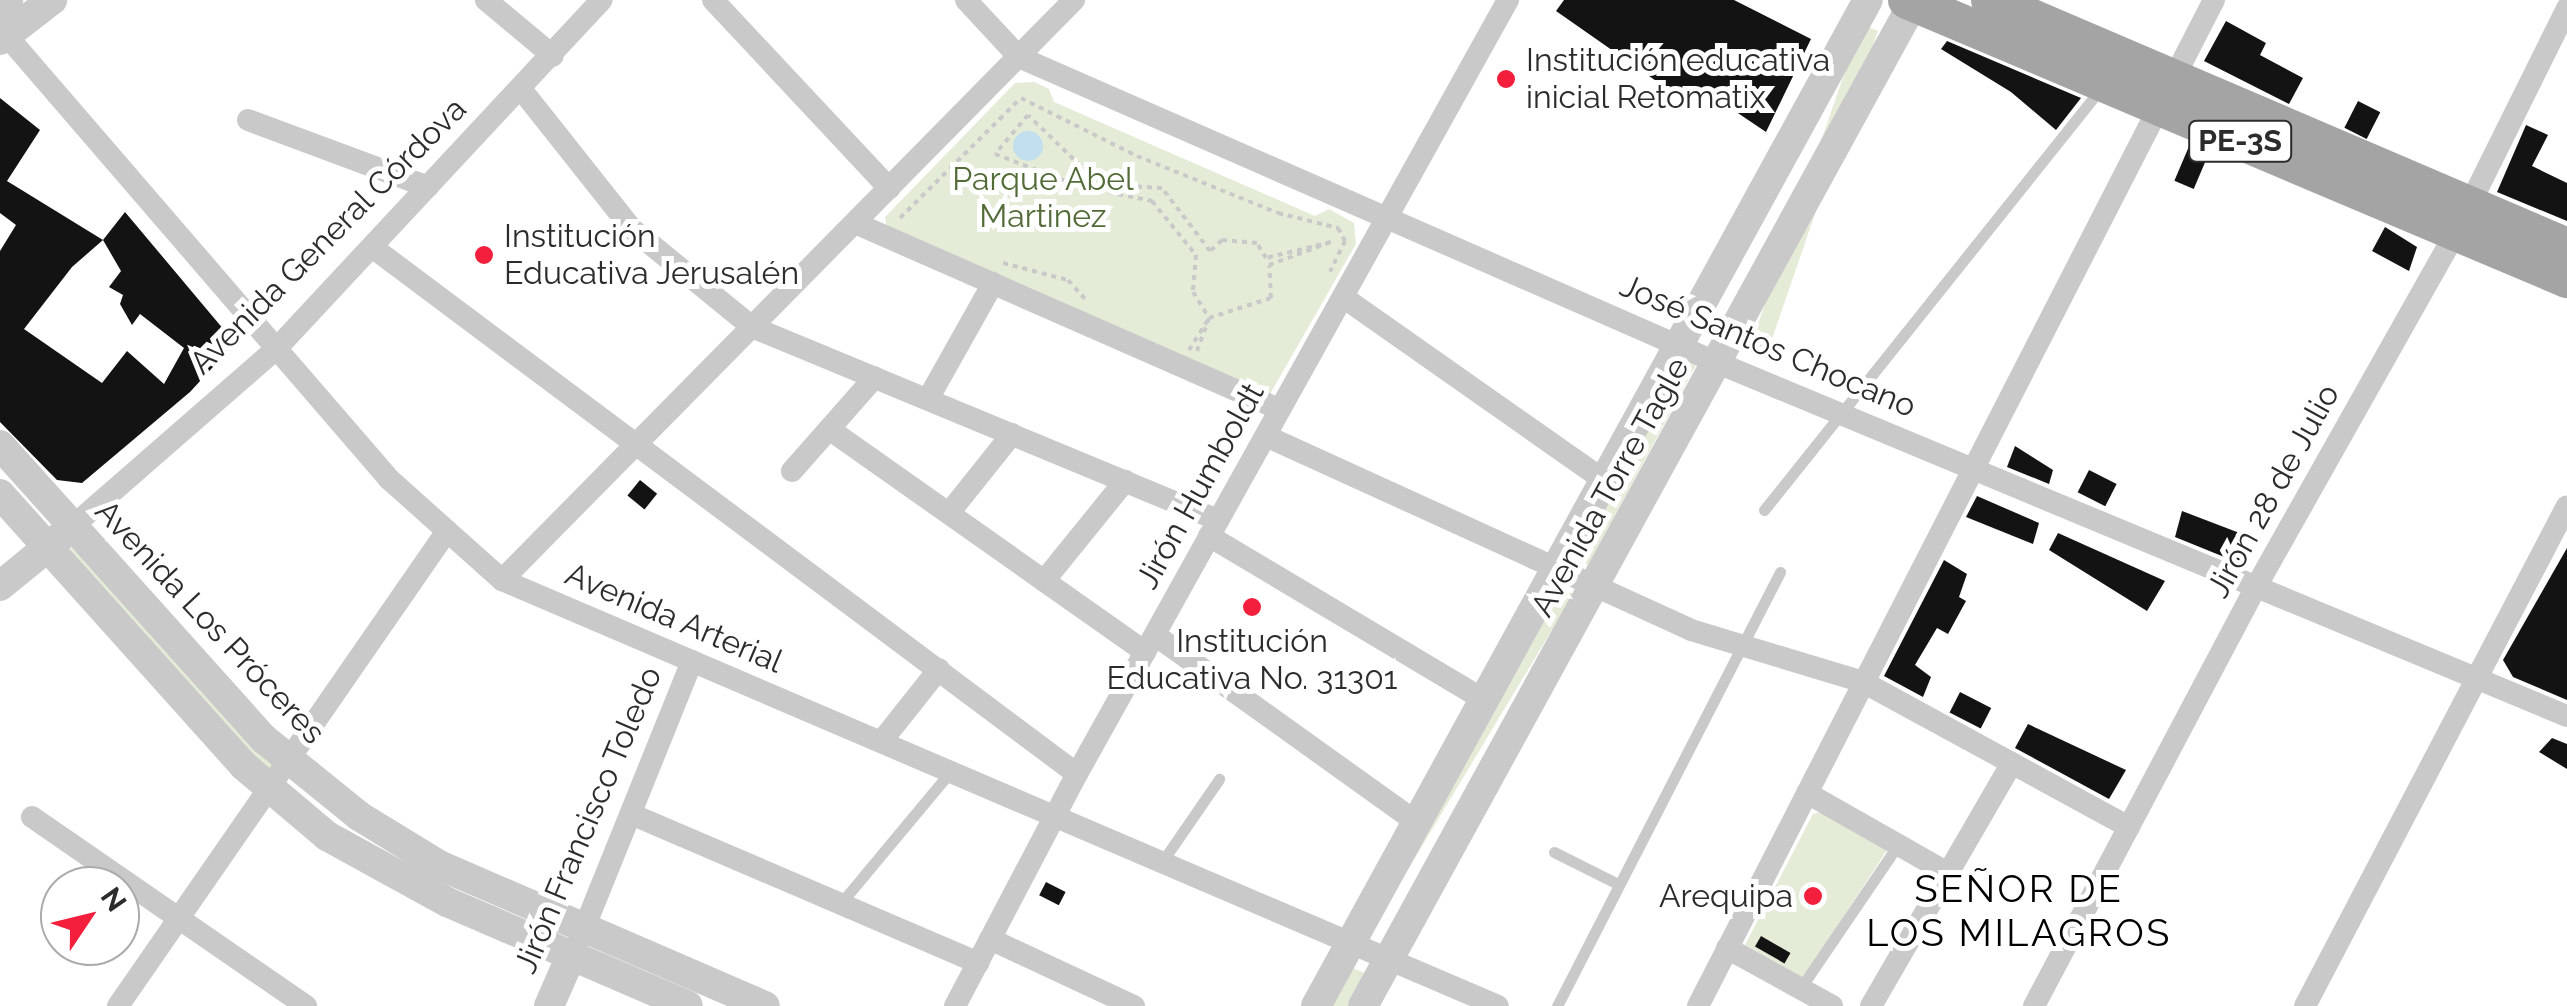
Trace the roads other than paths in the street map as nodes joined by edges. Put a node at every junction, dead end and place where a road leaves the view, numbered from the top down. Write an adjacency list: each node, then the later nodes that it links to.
1 (8, 0): 14 (street)
2 (52, 0): 14 (street)
3 (486, 0): 15 (street)
4 (602, 0): 15 (street, Avenida General Córdova)
5 (714, 0): 22 (street)
6 (966, 0): 16 (street, José Santos Chocano)
7 (1074, 0): 16 (street)
8 (1508, 0): 23 (street, Jirón Humboldt)
9 (1868, 0): 32 (street, Avenida Torre Tagle)
10 (1990, 0): 19 (main road, PE-3S)
11 (2214, 0): 19 (street)
12 (1912, 1): 17 (main road, PE-3S); 34 (street, Avenida Torre Tagle)
13 (2567, 8): 24 (street, Jirón 28 de Julio)
14 (2, 28): 33 (street, Avenida Arterial)
15 (553, 56): 18 (street, Avenida General Córdova)
16 (1018, 58): 22 (street); 23 (street, José Santos Chocano)
17 (2105, 83): 19 (main road, PE-3S); 38 (lane)
18 (521, 89): 21 (street, Avenida General Córdova); 31 (street)
19 (2166, 91): 24 (main road, PE-3S); 44 (street)
20 (248, 120): 21 (street)
21 (428, 188): 27 (street, Avenida General Córdova)
22 (889, 188): 25 (street)
23 (1387, 218): 30 (street, Jirón Humboldt); 32 (street, José Santos Chocano)
24 (2462, 218): 26 (main road, PE-3S); 29 (main road, PE-3S); 61 (street, Jirón 28 de Julio)
25 (856, 223): 28 (street); 31 (street)
26 (2567, 246)
27 (372, 247): 33 (street, Avenida General Córdova); 42 (street)
28 (994, 272): 36 (street); 37 (street)
29 (2567, 279)
30 (1343, 297): 37 (street, Jirón Humboldt); 46 (street)
31 (752, 327): 35 (street); 42 (street)
32 (1678, 345): 34 (street, José Santos Chocano); 46 (street, Avenida Torre Tagle)
33 (277, 348): 52 (street, Avenida General Córdova); 54 (street, Avenida Arterial)
34 (1718, 363): 38 (street, José Santos Chocano); 62 (street, Avenida Torre Tagle)
35 (875, 378): 36 (street); 39 (street)
36 (928, 399): 40 (street)
37 (1280, 410): 41 (street, Jirón Humboldt)
38 (1839, 410): 44 (street, José Santos Chocano); 50 (lane)
39 (829, 429): 45 (street); 51 (street)
40 (1012, 434): 47 (street); 51 (street)
41 (1266, 436): 53 (street, Jirón Humboldt); 56 (street)
42 (639, 442): 58 (street); 66 (street)
43 (0, 445): 52 (street, Avenida Los Próceres)
44 (1972, 468): 61 (street, José Santos Chocano); 68 (street)
45 (792, 471)
46 (1603, 480): 56 (street, Avenida Torre Tagle)
47 (1125, 481): 53 (street); 59 (street)
48 (0, 494): 55 (street)
49 (2567, 506): 67 (street)
50 (1764, 510)
51 (949, 513): 59 (street)
52 (73, 526): 55 (street, Avenida General Córdova); 72 (street, Avenida Los Próceres)
53 (1214, 528): 63 (street, Jirón Humboldt); 69 (street)
54 (447, 530): 58 (street, Avenida Arterial); 72 (street)
55 (47, 548): 60 (street, Avenida General Córdova); 77 (street)
56 (1552, 570): 62 (street); 69 (street, Avenida Torre Tagle)
57 (1780, 572): 64 (lane)
58 (502, 580): 65 (street, Avenida Arterial)
59 (1044, 581): 63 (street)
60 (0, 586)
61 (2256, 587): 67 (street, José Santos Chocano); 83 (street, Jirón 28 de Julio)
62 (1594, 589): 64 (street); 96 (street, Avenida Torre Tagle)
63 (1150, 644): 75 (street, Jirón Humboldt); 82 (street)
64 (1742, 645): 68 (street); 88 (lane)
65 (692, 661): 71 (street, Avenida Arterial); 79 (street, Jirón Francisco Toledo)
66 (940, 669): 71 (street); 75 (street)
67 (2474, 678): 70 (street, José Santos Chocano); 114 (street)
68 (1863, 682): 73 (street); 78 (street)
69 (1481, 698): 82 (street, Avenida Torre Tagle)
70 (2567, 716)
71 (881, 742): 74 (street, Avenida Arterial)
72 (291, 763): 77 (street); 91 (street, Avenida Los Próceres)
73 (2012, 763): 83 (street); 87 (street)
74 (950, 772): 80 (street, Avenida Arterial); 89 (lane)
75 (1077, 774): 80 (street, Jirón Humboldt)
76 (1220, 779): 86 (lane)
77 (272, 791): 90 (street); 95 (street)
78 (1807, 793): 84 (street); 94 (street)
79 (631, 814): 89 (street); 91 (street, Jirón Francisco Toledo)
80 (1055, 816): 86 (street, Avenida Arterial); 92 (street, Jirón Humboldt)
81 (32, 817): 90 (street)
82 (1414, 820): 93 (street, Avenida Torre Tagle)
83 (2130, 827): 113 (street, Jirón 28 de Julio)
84 (1898, 845): 87 (street); 98 (lane)
85 (1554, 852): 88 (lane)
86 (1162, 862): 93 (street, Avenida Arterial)
87 (1948, 873): 112 (street)
88 (1616, 883): 109 (lane)
89 (840, 905): 97 (street)
90 (180, 919): 99 (street); 100 (street)
91 (586, 928): 95 (street, Jirón Francisco Toledo); 103 (street, Avenida Los Próceres)
92 (990, 940): 97 (street, Jirón Humboldt); 105 (street)
93 (1351, 943): 96 (street, Avenida Arterial); 106 (street, Avenida Torre Tagle)
94 (1727, 948): 98 (street); 110 (street)
95 (571, 956): 101 (street, Jirón Francisco Toledo); 102 (street)
96 (1388, 958): 107 (street, Avenida Torre Tagle); 108 (street, Avenida Arterial)
97 (978, 963): 104 (street, Jirón Humboldt)
98 (1800, 988): 111 (street)
99 (118, 1006)
100 (306, 1006)
101 (548, 1006)
102 (688, 1006)
103 (765, 1006)
104 (955, 1006)
105 (1134, 1006)
106 (1316, 1006)
107 (1362, 1006)
108 (1498, 1006)
109 (1556, 1006)
110 (1698, 1006)
111 (1832, 1006)
112 (1871, 1006)
113 (2034, 1006)
114 (2305, 1006)

